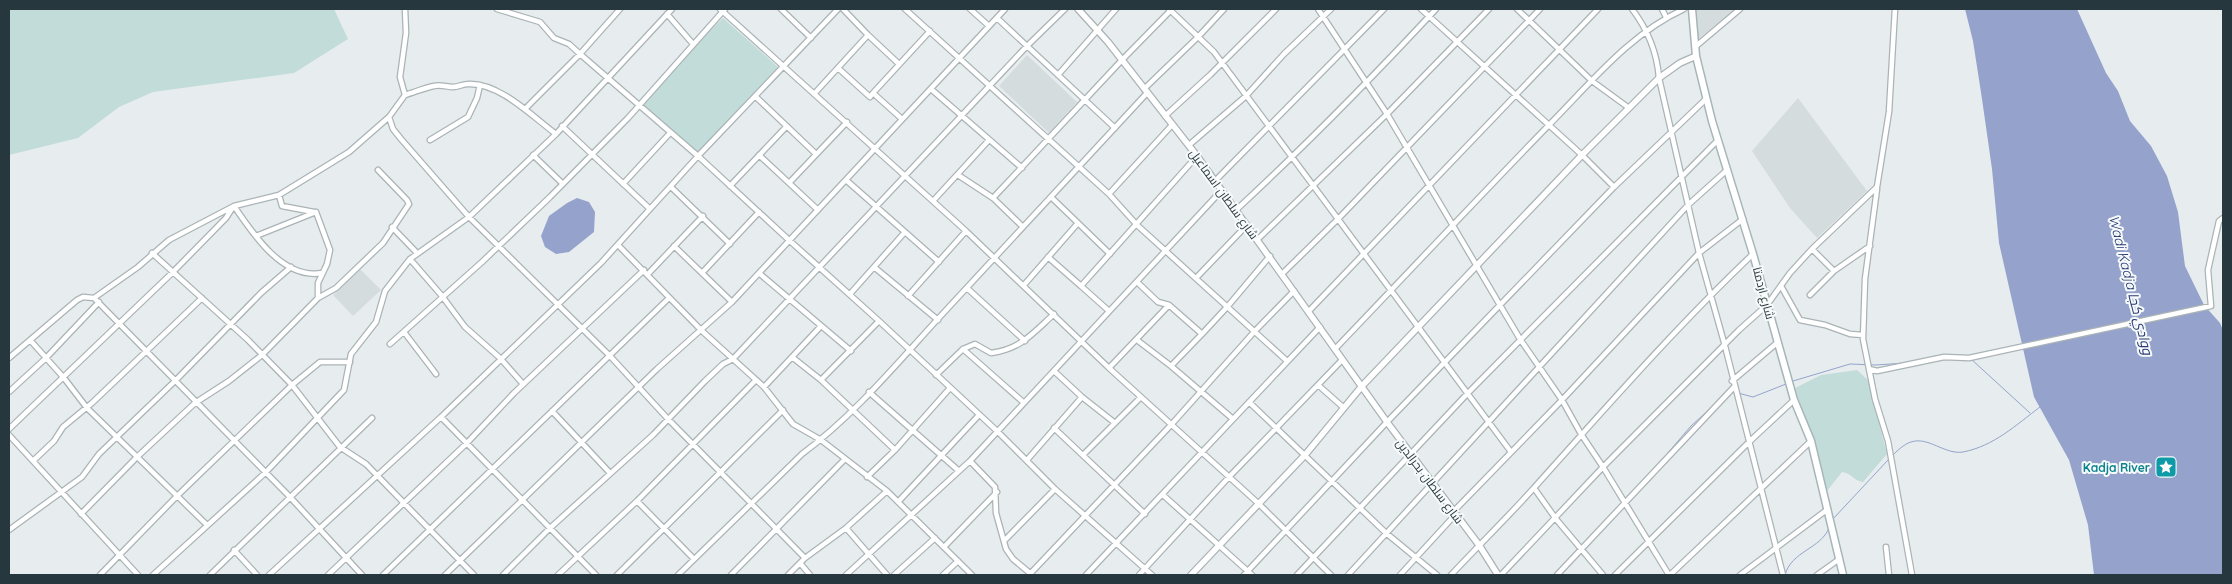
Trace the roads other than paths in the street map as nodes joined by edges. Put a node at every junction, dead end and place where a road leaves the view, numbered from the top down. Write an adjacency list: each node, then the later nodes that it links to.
1 (405, 9): 71 (street)
2 (497, 9): 52 (street)
3 (620, 9): 52 (street)
4 (672, 9): 33 (street)
5 (783, 9): 45 (street)
6 (838, 9): 45 (street)
7 (843, 9): 43 (street)
8 (905, 9): 41 (street)
9 (970, 9): 39 (street)
10 (1005, 9): 37 (street)
11 (1065, 9): 48 (street)
12 (1078, 9): 40 (street, شارع سلطان اسماعيل)
13 (1116, 9): 40 (street)
14 (1170, 9): 44 (street); 55 (street)
15 (1224, 9): 44 (street)
16 (1276, 9): 56 (street)
17 (1318, 9): 35 (street)
18 (1331, 9): 35 (street)
19 (1384, 9): 51 (street)
20 (1421, 9): 34 (street)
21 (1436, 9): 34 (street)
22 (1489, 9): 46 (street)
23 (1517, 9): 38 (street)
24 (1540, 9): 38 (street)
25 (1598, 9): 50 (street)
26 (1632, 9): 42 (street)
27 (1662, 9): 36 (street)
28 (1684, 9): 36 (street)
29 (1692, 9): 49 (main road, شارع اردمتا)
30 (1740, 9): 49 (street)
31 (1895, 9): 128 (street)
32 (723, 10): 47 (street); 58 (street)
33 (667, 14): 47 (street); 62 (street)
34 (1429, 16): 46 (street); 65 (street)
35 (1324, 17): 51 (street); 75 (street)
36 (1666, 17): 42 (street)
37 (997, 18): 39 (street); 48 (street)
38 (1529, 20): 50 (street); 59 (street)
39 (989, 26): 54 (street)
40 (1097, 29): 55 (street, شارع سلطان اسماعيل); 61 (street)
41 (930, 31): 54 (street); 57 (street)
42 (1647, 31): 63 (street); 64 (street)
43 (868, 36): 57 (street); 60 (street)
44 (1198, 37): 56 (street); 69 (street)
45 (811, 38): 58 (street)
46 (1456, 41): 59 (street); 81 (street)
47 (693, 44): 78 (street)
48 (1027, 46): 61 (street); 67 (street)
49 (1695, 47): 53 (main road, شارع اردمتا)
50 (1560, 48): 64 (street); 73 (street)
51 (1346, 49): 65 (street); 90 (street)
52 (580, 54): 62 (street); 79 (street)
53 (1696, 56): 63 (street); 76 (main road, شارع اردمتا)
54 (960, 58): 67 (street); 68 (street)
55 (1122, 60): 69 (street, شارع سلطان اسماعيل); 77 (street)
56 (1222, 62): 75 (street); 82 (street)
57 (899, 64): 70 (street)
58 (783, 67): 72 (street); 74 (street)
59 (1485, 67): 73 (street); 101 (street)
60 (838, 68): 70 (street); 72 (street)
61 (1058, 76): 77 (street)
62 (607, 78): 78 (street); 89 (street)
63 (1659, 78): 80 (street); 95 (street)
64 (1592, 81): 80 (street); 88 (street)
65 (1367, 82): 81 (street); 110 (street)
66 (480, 85): 71 (street); 79 (street); 96 (street)
67 (989, 87): 84 (street); 98 (street)
68 (931, 89): 84 (street); 85 (street)
69 (1146, 91): 82 (street, شارع سلطان اسماعيل); 92 (street)
70 (873, 93): 85 (street)
71 (405, 94): 83 (street)
72 (814, 94): 86 (street)
73 (1515, 94): 88 (street); 125 (street)
74 (755, 96): 91 (street); 108 (street)
75 (1246, 96): 90 (street); 100 (street)
76 (1706, 99): 95 (street); 99 (main road, شارع اردمتا)
77 (1085, 100): 92 (street); 98 (street)
78 (639, 106): 93 (street); 105 (street)
79 (526, 108): 94 (street)
80 (1629, 108): 107 (street)
81 (1387, 114): 101 (street); 123 (street)
82 (1166, 116): 87 (street, شارع سلطان اسماعيل)
83 (389, 117): 131 (street); 144 (street)
84 (961, 117): 97 (street); 116 (street)
85 (902, 119): 102 (street)
86 (847, 122): 102 (street); 103 (street)
87 (1172, 125): 100 (street, شارع سلطان اسماعيل); 130 (street)
88 (1549, 125): 107 (street); 151 (street)
89 (562, 126): 94 (street); 105 (street)
90 (1269, 126): 110 (street); 119 (street)
91 (786, 127): 103 (street); 106 (street)
92 (1115, 128): 111 (street)
93 (670, 132): 108 (street); 122 (street)
94 (556, 134): 104 (street)
95 (1672, 134): 117 (street); 127 (street)
96 (430, 140)
97 (989, 140): 112 (street); 115 (street)
98 (1049, 140): 111 (street); 112 (street)
99 (1717, 141): 114 (main road, شارع اردمتا); 117 (street)
100 (1189, 145): 109 (street, شارع سلطان اسماعيل)
101 (1407, 147): 125 (street); 145 (street)
102 (875, 148): 116 (street); 118 (street)
103 (816, 154): 120 (street)
104 (534, 155): 121 (street); 144 (street)
105 (592, 155): 121 (street); 122 (street)
106 (759, 155): 120 (street); 124 (street)
107 (1582, 155): 127 (street); 177 (street)
108 (698, 156): 124 (street); 126 (street)
109 (1197, 156): 119 (street, شارع سلطان اسماعيل); 149 (street)
110 (1293, 157): 123 (street); 140 (street)
111 (1079, 167): 130 (street); 132 (street)
112 (1022, 168): 133 (street)
113 (378, 170): 152 (street)
114 (1727, 170): 135 (street); 147 (main road, شارع اردمتا)
115 (958, 175): 133 (street); 134 (street)
116 (906, 176): 134 (street); 137 (street)
117 (1682, 176): 135 (street); 230 (street)
118 (846, 180): 137 (street); 139 (street)
119 (1214, 181): 129 (street, شارع سلطان اسماعيل)
120 (789, 183): 139 (street)
121 (562, 184): 161 (street)
122 (623, 184): 138 (street)
123 (1314, 184): 145 (street); 157 (street)
124 (730, 186): 142 (street)
125 (1430, 186): 151 (street); 168 (street)
126 (671, 187): 138 (street); 143 (street)
127 (1614, 187): 209 (street)
128 (1877, 187): 163 (street); 164 (street)
129 (1222, 190): 140 (street, شارع سلطان اسماعيل); 165 (street)
130 (1109, 194): 149 (street)
131 (279, 195): 136 (street); 141 (street)
132 (1051, 197): 148 (street); 153 (street)
133 (993, 198): 153 (street)
134 (933, 201): 154 (street)
135 (1688, 205): 169 (street); 256 (street)
136 (234, 206): 156 (street); 166 (street); 183 (street)
137 (875, 206): 155 (street); 180 (street)
138 (650, 209): 160 (street)
139 (818, 210): 158 (street)
140 (1236, 210): 150 (street, شارع سلطان اسماعيل)
141 (316, 212): 156 (street); 184 (street)
142 (759, 212): 158 (street); 159 (street)
143 (703, 216): 159 (street); 162 (street)
144 (469, 217): 161 (street); 167 (street)
145 (1339, 218): 168 (street); 188 (street)
146 (2223, 218): 257 (street)
147 (1743, 219): 169 (street); 171 (main road, شارع اردمتا)
148 (1078, 223): 170 (street); 173 (street)
149 (1137, 225): 165 (street); 170 (street)
150 (1247, 225): 157 (street, شارع سلطان اسماعيل); 189 (street)
151 (1452, 225): 177 (street); 195 (street)
152 (392, 227): 167 (street); 204 (street)
153 (1023, 227): 175 (street)
154 (966, 231): 175 (street); 176 (street)
155 (906, 232): 176 (street); 179 (street)
156 (256, 236): 178 (street)
157 (1258, 239): 172 (street, شارع سلطان اسماعيل)
158 (790, 242): 180 (street); 187 (street)
159 (730, 244): 185 (street)
160 (618, 245): 181 (street); 210 (street)
161 (499, 246): 200 (street); 210 (street)
162 (674, 246): 185 (street); 186 (street)
163 (1870, 246): 182 (street); 229 (street)
164 (1812, 249): 182 (street); 193 (street)
165 (1165, 250): 189 (street); 190 (street)
166 (152, 253): 183 (street); 202 (street)
167 (417, 253): 174 (street)
168 (1364, 253): 195 (street); 215 (street)
169 (1699, 253): 198 (street); 280 (street)
170 (1110, 254): 192 (street)
171 (1753, 254): 198 (street); 212 (main road, شارع اردمتا)
172 (1270, 256): 188 (street, شارع سلطان اسماعيل); 213 (street)
173 (1048, 257): 191 (street); 192 (street)
174 (410, 259): 200 (street); 252 (street)
175 (995, 259): 191 (street); 194 (street)
176 (939, 262): 201 (street)
177 (1477, 266): 209 (street); 222 (street)
178 (291, 267): 184 (street); 220 (street)
179 (874, 267): 197 (street); 201 (street)
180 (820, 268): 197 (street); 206 (street)
181 (644, 270): 186 (street); 224 (street)
182 (1834, 271): 199 (street)
183 (172, 273): 203 (street); 219 (street)
184 (322, 273): 204 (street)
185 (702, 273): 208 (street)
186 (648, 274): 205 (street)
187 (760, 274): 206 (street); 208 (street)
188 (1282, 274): 196 (street, شارع سلطان اسماعيل)
189 (1197, 277): 213 (street)
190 (1137, 282): 211 (street); 214 (street)
191 (1024, 285): 216 (street)
192 (1081, 286): 214 (street)
193 (1781, 286): 212 (street); 229 (street)
194 (968, 289): 217 (street); 233 (street)
195 (1391, 290): 222 (street); 239 (street)
196 (1294, 291): 215 (street, شارع سلطان اسماعيل); 227 (street)
197 (850, 294): 218 (street)
198 (1710, 295): 237 (street); 305 (street)
199 (1810, 295)
200 (442, 296): 226 (street); 248 (street)
201 (908, 296): 217 (street)
202 (94, 298): 207 (street); 231 (street)
203 (202, 298): 220 (street); 241 (street)
204 (318, 298): 243 (street)
205 (669, 298): 225 (street); 244 (street)
206 (789, 300): 221 (street); 249 (street)
207 (99, 302): 219 (street); 247 (street)
208 (732, 302): 225 (street)
209 (1500, 304): 230 (street); 253 (street)
210 (557, 305): 224 (street); 248 (street)
211 (1169, 305): 228 (street); 232 (street)
212 (1767, 305): 235 (main road, شارع اردمتا); 237 (street)
213 (1228, 306): 227 (street); 228 (street)
214 (1109, 311): 234 (street)
215 (1309, 312): 223 (street, شارع سلطان اسماعيل)
216 (1054, 314): 233 (street); 234 (street)
217 (938, 320): 240 (street)
218 (879, 321): 240 (street); 242 (street)
219 (119, 323): 241 (street); 261 (street)
220 (232, 324): 243 (street); 262 (street)
221 (820, 326): 242 (street); 245 (street)
222 (1418, 326): 253 (street); 269 (street)
223 (1320, 327): 239 (street, شارع سلطان اسماعيل); 251 (street)
224 (582, 330): 244 (street); 266 (street)
225 (702, 331): 249 (street); 272 (street)
226 (404, 332): 236 (street); 259 (street)
227 (1254, 332): 251 (street); 276 (street)
228 (1202, 334): 254 (street)
229 (1862, 335): 257 (street)
230 (1520, 339): 256 (street); 277 (street)
231 (30, 340): 246 (street); 247 (street)
232 (1136, 340): 254 (street); 255 (street)
233 (1025, 341): 238 (street)
234 (1082, 341): 255 (street); 258 (street)
235 (1778, 342): 265 (street); 281 (main road, شارع اردمتا)
236 (390, 344)
237 (1725, 346): 265 (street); 328 (street)
238 (963, 349): 260 (street); 283 (street)
239 (1335, 349): 250 (street, شارع سلطان اسماعيل)
240 (911, 350): 260 (street); 275 (street)
241 (147, 351): 262 (street); 285 (street)
242 (851, 351): 264 (street)
243 (262, 355): 268 (street); 282 (street)
244 (610, 356): 272 (street); 289 (street)
245 (792, 357): 264 (street); 270 (street)
246 (9, 358)
247 (46, 358): 261 (street); 274 (street)
248 (500, 358): 266 (street); 291 (street)
249 (733, 359): 263 (street); 293 (street)
250 (1342, 360): 267 (street); 269 (street, شارع سلطان اسماعيل)
251 (1287, 361): 284 (street)
252 (350, 362): 268 (street); 295 (street)
253 (1445, 363): 277 (street); 297 (street)
254 (1171, 366): 276 (street)
255 (1109, 368): 279 (street)
256 (1540, 368): 280 (street); 298 (street)
257 (1869, 369): 445 (street)
258 (1054, 371): 278 (street); 283 (street)
259 (436, 374)
260 (936, 374): 273 (street)
261 (64, 378): 285 (street); 301 (street)
262 (176, 380): 282 (street); 307 (street)
263 (756, 380): 270 (street); 314 (street)
264 (821, 380): 288 (street)
265 (1732, 381): 271 (street)
266 (523, 384): 313 (street)
267 (1318, 385): 286 (street); 302 (street)
268 (292, 386): 295 (street); 309 (street)
269 (1362, 386): 286 (street); 297 (street, شارع سلطان بحرالدين)
270 (764, 387): 287 (street)
271 (1734, 387): 311 (street); 353 (street)
272 (639, 388): 293 (street); 310 (street)
273 (950, 388): 290 (street); 303 (street)
274 (9, 392)
275 (869, 392): 288 (street); 303 (street)
276 (1202, 392): 294 (street); 299 (street)
277 (1467, 394): 298 (street); 319 (street)
278 (1082, 397): 296 (street); 300 (street)
279 (1141, 397): 296 (street); 299 (street)
280 (1562, 400): 305 (street); 317 (street)
281 (1794, 400): 311 (street); 312 (main road, شارع اردمتا)
282 (196, 402): 309 (street); 323 (street)
283 (1023, 402): 304 (street)
284 (1249, 402): 294 (street); 302 (street)
285 (86, 408): 307 (street); 327 (street)
286 (1344, 408): 322 (street)
287 (783, 410): 308 (street); 331 (street)
288 (852, 410): 308 (street); 316 (street)
289 (552, 411): 310 (street); 329 (street)
290 (979, 415): 304 (street); 320 (street)
291 (441, 417): 313 (street); 334 (street)
292 (372, 418): 315 (street)
293 (668, 419): 314 (street); 333 (street)
294 (1233, 419): 318 (street)
295 (318, 420): 315 (street); 332 (street)
296 (1115, 422): 321 (street)
297 (1387, 422): 319 (street, شارع سلطان بحرالدين); 337 (street)
298 (1488, 423): 317 (street); 338 (street)
299 (1171, 425): 318 (street); 339 (street)
300 (1054, 428): 321 (street); 326 (street)
301 (9, 429)
302 (1276, 429): 322 (street); 336 (street)
303 (912, 430): 316 (street); 320 (street)
304 (997, 432): 325 (street); 326 (street)
305 (1581, 434): 328 (street); 341 (street)
306 (9, 436): 327 (street)
307 (115, 438): 323 (street); 343 (street)
308 (821, 440): 324 (street); 351 (street)
309 (235, 442): 332 (street); 347 (street)
310 (582, 442): 333 (street); 349 (street)
311 (1749, 442): 340 (street); 378 (street)
312 (1811, 442): 340 (street); 357 (main road, شارع اردمتا)
313 (467, 443): 329 (street); 354 (street)
314 (694, 444): 331 (street); 350 (street)
315 (340, 447): 334 (street); 348 (street)
316 (895, 450): 335 (street)
317 (1511, 452): 358 (street)
318 (1201, 453): 336 (street); 346 (street)
319 (1410, 453): 338 (street, شارع سلطان بحرالدين); 356 (street)
320 (941, 455): 330 (street); 352 (street)
321 (1084, 455): 339 (street)
322 (1305, 455): 337 (street); 355 (street)
323 (137, 457): 347 (street); 359 (street)
324 (844, 460): 335 (street); 370 (street)
325 (970, 460): 330 (street); 345 (street)
326 (1027, 460): 342 (street)
327 (33, 461): 343 (street)
328 (1603, 467): 353 (street); 363 (street)
329 (492, 470): 349 (street); 372 (street)
330 (960, 471): 361 (street)
331 (722, 472): 351 (street); 369 (street)
332 (265, 473): 348 (street); 365 (street)
333 (610, 473): 368 (street)
334 (376, 475): 354 (street); 366 (street)
335 (867, 477): 344 (street)
336 (1229, 477): 355 (street); 364 (street)
337 (1333, 480): 356 (street); 373 (street)
338 (1432, 483): 358 (street, شارع سلطان بحرالدين); 374 (street)
339 (1114, 485): 360 (street); 362 (street)
340 (1762, 487): 383 (street); 439 (street)
341 (1534, 488): 363 (street); 379 (street)
342 (1055, 490): 362 (street); 376 (street)
343 (62, 492): 359 (street); 371 (street)
344 (886, 492): 352 (street); 367 (street)
345 (996, 492): 376 (street); 381 (street)
346 (1163, 494): 360 (street); 364 (street)
347 (177, 496): 365 (street); 387 (street)
348 (289, 496): 366 (street); 384 (street)
349 (523, 501): 368 (street); 395 (street)
350 (637, 501): 369 (street); 388 (street)
351 (752, 502): 370 (street); 393 (street)
352 (898, 502): 361 (street)
353 (1625, 503): 378 (street); 385 (street)
354 (404, 504): 372 (street); 389 (street)
355 (1259, 504): 373 (street); 380 (street)
356 (1360, 508): 374 (street); 391 (street)
357 (1828, 509): 383 (street); 394 (main road, شارع اردمتا)
358 (1454, 513): 379 (street, شارع سلطان بحرالدين); 392 (street)
359 (81, 514): 387 (street)
360 (1145, 514): 377 (street)
361 (912, 515): 375 (street); 386 (street)
362 (1085, 516): 377 (street); 424 (street)
363 (1556, 519): 385 (street); 435 (street)
364 (1191, 520): 380 (street); 398 (street)
365 (207, 526): 402 (street)
366 (319, 528): 389 (street); 405 (street)
367 (846, 528): 386 (street); 390 (street)
368 (549, 529): 388 (street); 411 (street)
369 (665, 529): 393 (street); 414 (street)
370 (778, 529): 390 (street); 416 (street)
371 (9, 530)
372 (428, 530): 395 (street); 408 (street)
373 (1286, 531): 391 (street); 399 (street)
374 (1386, 533): 392 (street); 431 (street)
375 (935, 538): 381 (street); 421 (street)
376 (1004, 542): 424 (street)
377 (1116, 542): 398 (street); 425 (street)
378 (1649, 542): 438 (street); 439 (street)
379 (1479, 545): 434 (street); 435 (street, شارع سلطان بحرالدين)
380 (1220, 546): 399 (street); 428 (street)
381 (944, 547): 396 (street)
382 (1886, 547): 444 (street)
383 (1777, 548): 440 (street); 441 (street)
384 (234, 550): 403 (street); 404 (street)
385 (1582, 550): 436 (street); 437 (street)
386 (869, 555): 419 (street); 420 (street)
387 (120, 556): 400 (street); 401 (street)
388 (577, 557): 412 (street); 413 (street)
389 (346, 558): 406 (street); 407 (street)
390 (805, 558): 397 (street)
391 (1313, 558): 429 (street); 430 (street)
392 (1416, 558): 432 (street); 433 (street)
393 (694, 559): 415 (street)
394 (1838, 560): 442 (street); 443 (main road, شارع اردمتا)
395 (460, 561): 409 (street); 410 (street)
396 (958, 561): 422 (street); 423 (street)
397 (800, 563): 417 (street); 418 (street)
398 (1146, 569): 426 (street); 427 (street)
399 (1248, 574)
400 (100, 575)
401 (138, 575)
402 (153, 575)
403 (210, 575)
404 (257, 575)
405 (269, 575)
406 (328, 575)
407 (362, 575)
408 (382, 575)
409 (445, 575)
410 (474, 575)
411 (504, 575)
412 (558, 575)
413 (596, 575)
414 (617, 575)
415 (678, 575)
416 (731, 575)
417 (788, 575)
418 (810, 575)
419 (846, 575)
420 (888, 575)
421 (894, 575)
422 (943, 575)
423 (972, 575)
424 (1030, 575)
425 (1086, 575)
426 (1139, 575)
427 (1152, 575)
428 (1191, 575)
429 (1297, 575)
430 (1332, 575)
431 (1348, 575)
432 (1400, 575)
433 (1437, 575)
434 (1451, 575)
435 (1500, 575)
436 (1558, 575)
437 (1603, 575)
438 (1615, 575)
439 (1670, 575)
440 (1740, 575)
441 (1783, 575)
442 (1817, 575)
443 (1843, 575)
444 (1889, 575)
445 (1912, 575)

